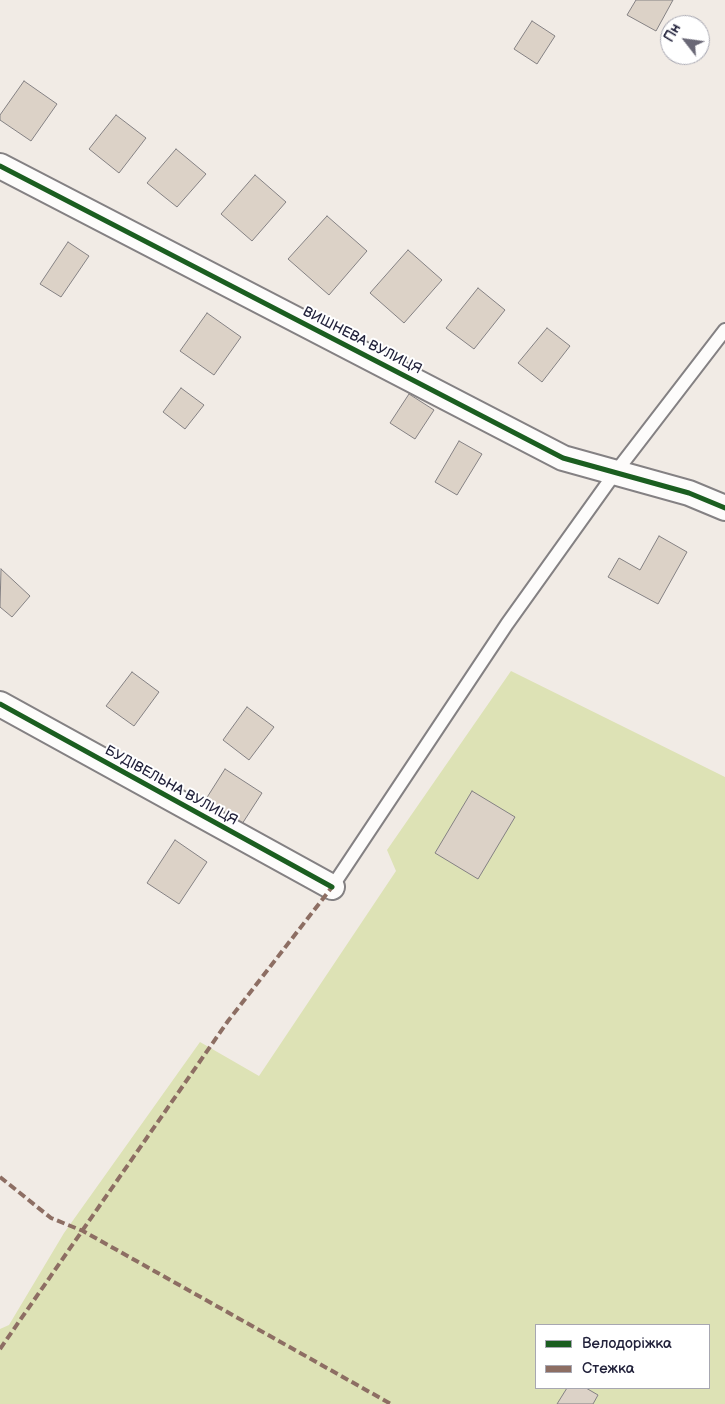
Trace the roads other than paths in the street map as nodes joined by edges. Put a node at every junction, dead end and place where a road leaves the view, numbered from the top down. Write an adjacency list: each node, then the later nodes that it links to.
1 (0, 166): 3 (street, ВИШНЕВА ВУЛИЦЯ)
2 (725, 330): 3 (lane)
3 (615, 473): 4 (street, ВИШНЕВА ВУЛИЦЯ); 6 (lane)
4 (725, 508)
5 (0, 704): 6 (street, БУДІВЕЛЬНА ВУЛИЦЯ)
6 (332, 887)

